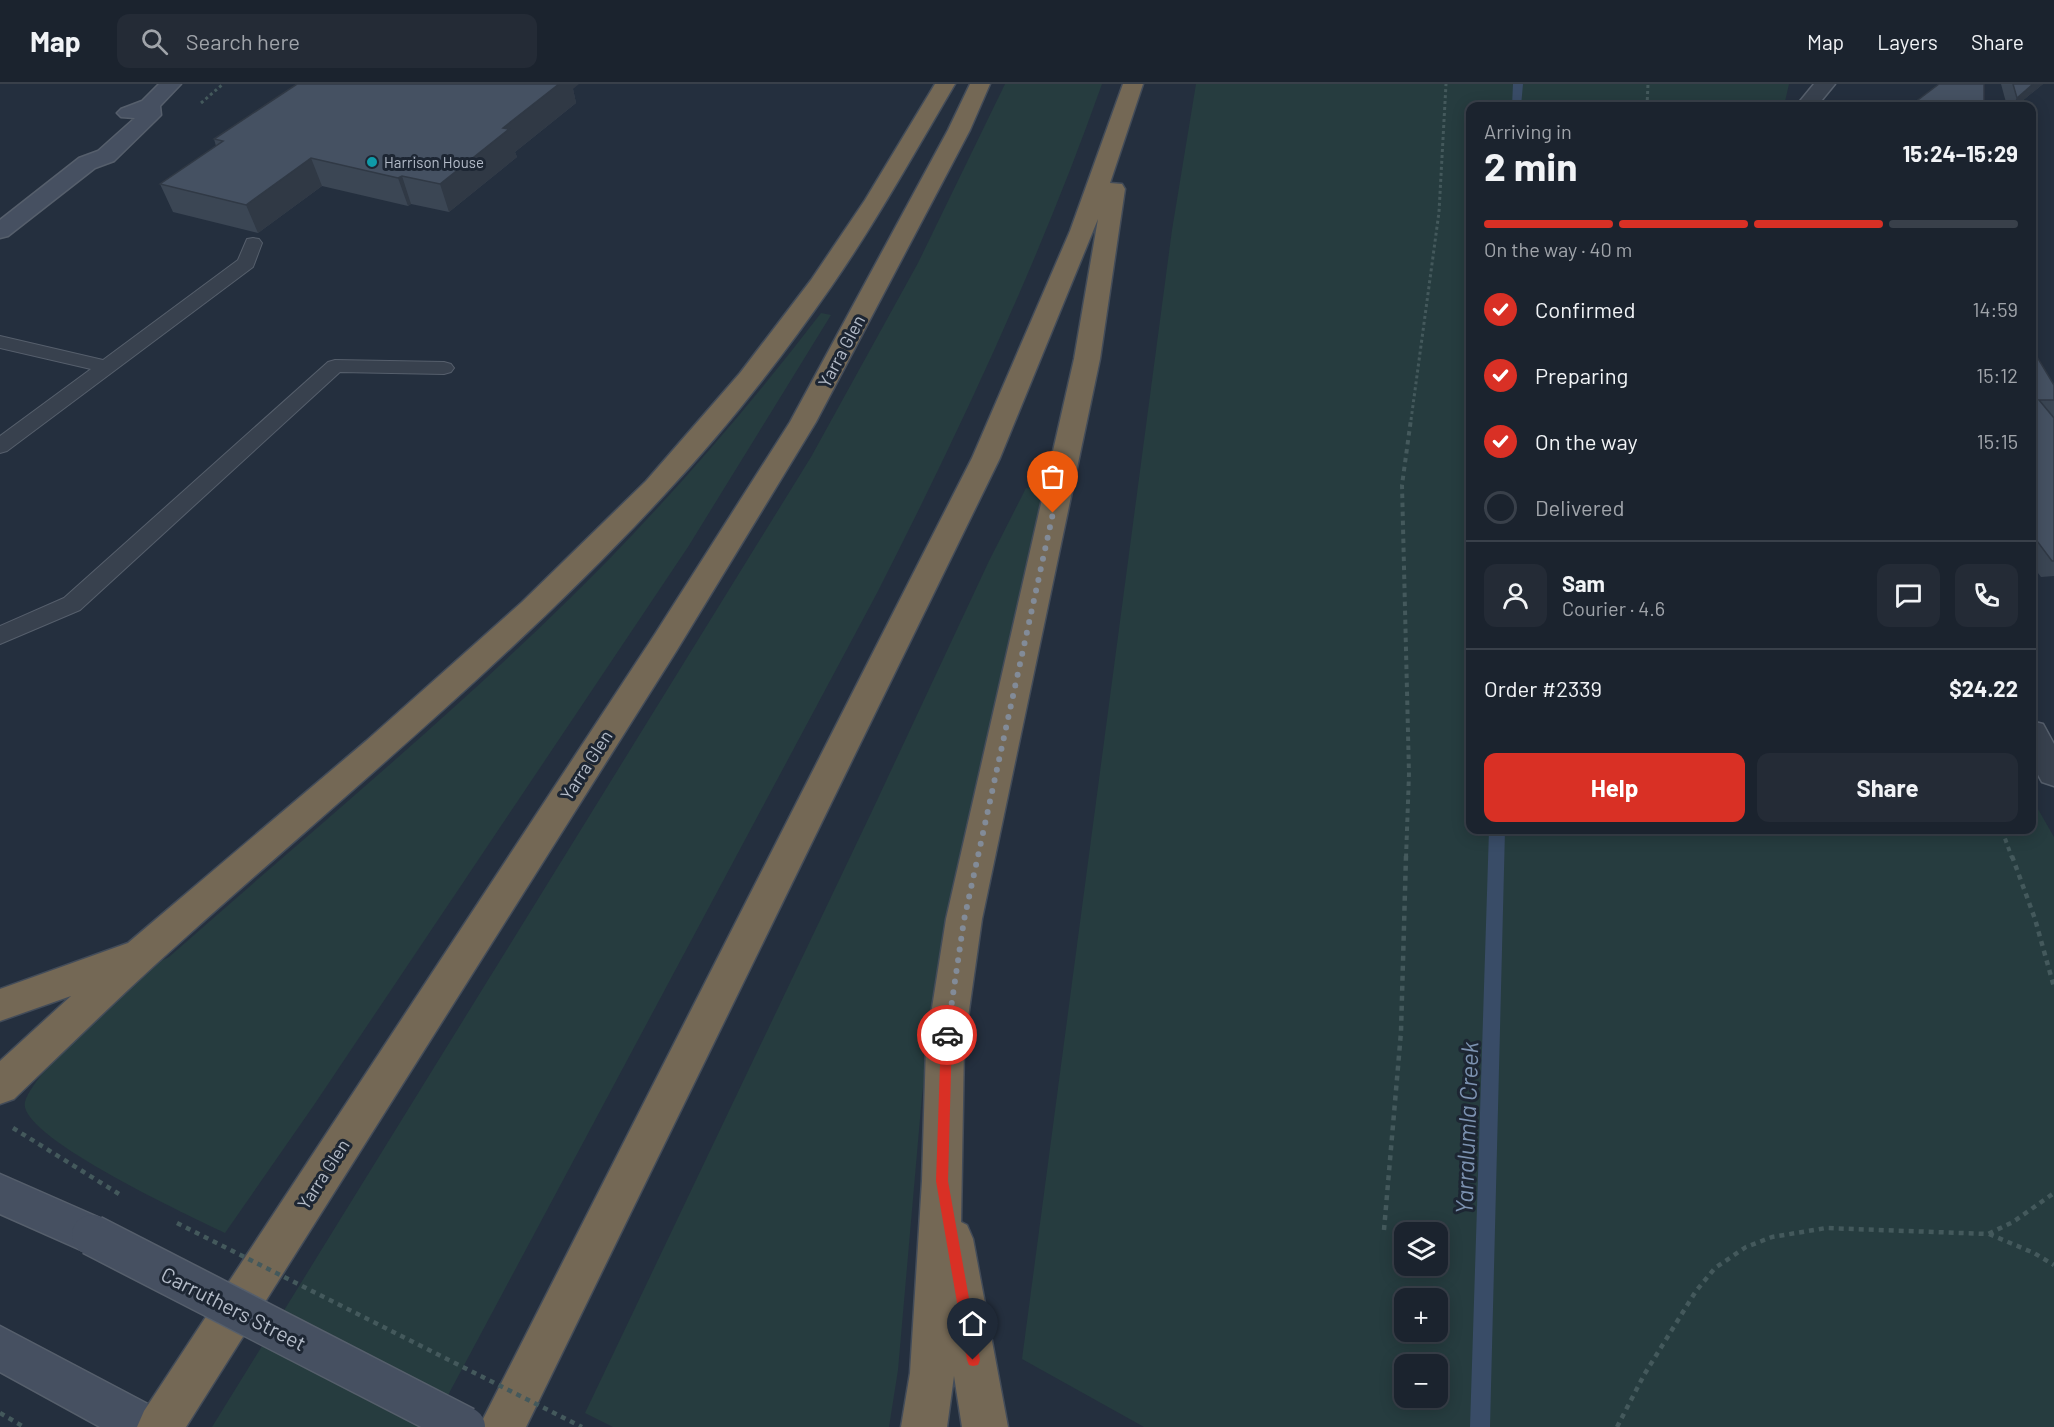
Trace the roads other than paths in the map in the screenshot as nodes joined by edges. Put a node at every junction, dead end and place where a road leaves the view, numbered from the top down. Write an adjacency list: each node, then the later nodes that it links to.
1 (171, 84): 7 (main road)
2 (945, 84): 16 (highway)
3 (980, 84): 23 (highway, Yarra Glen)
4 (1826, 84): 6 (street)
5 (1132, 87): 19 (highway); 25 (highway)
6 (1810, 102)
7 (0, 231)
8 (253, 243): 10 (lane)
9 (0, 342): 10 (lane)
10 (108, 367): 12 (lane)
11 (444, 368): 13 (lane)
12 (0, 446)
13 (0, 636)
14 (2036, 742): 15 (street)
15 (2054, 773)
16 (142, 954): 17 (highway); 18 (highway)
17 (0, 1005)
18 (0, 1086)
19 (942, 1181): 26 (highway); 27 (highway)
20 (0, 1194): 24 (main road, Carruthers Street, bridge)
21 (2, 1349): 22 (main road)
22 (145, 1427)
23 (159, 1427)
24 (465, 1427)
25 (502, 1427)
26 (924, 1427)
27 (985, 1427)

